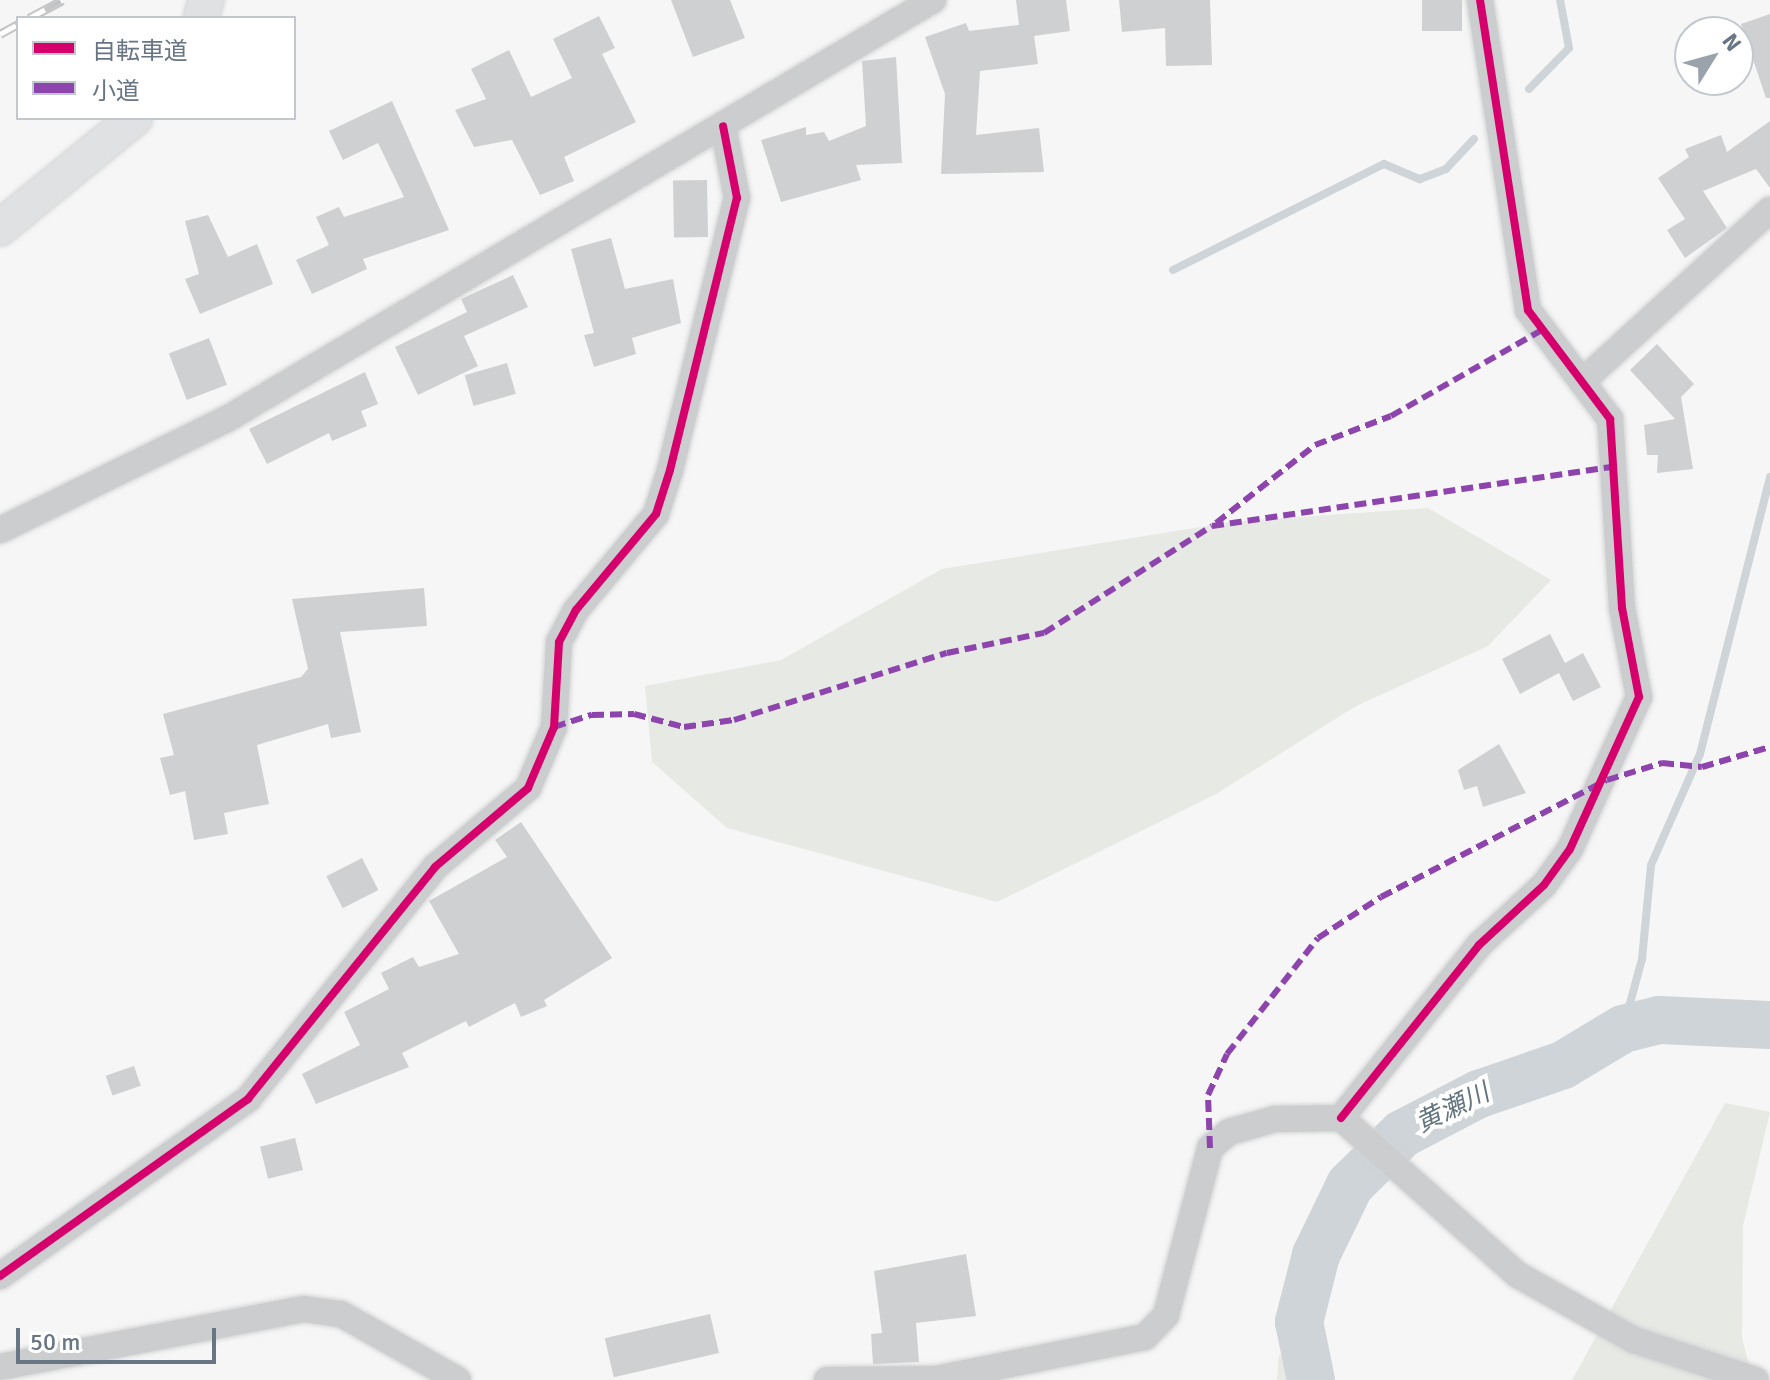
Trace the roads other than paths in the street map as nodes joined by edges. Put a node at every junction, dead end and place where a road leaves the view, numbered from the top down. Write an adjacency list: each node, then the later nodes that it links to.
1 (933, 0): 4 (street)
2 (1480, 0): 7 (street)
3 (133, 120): 6 (main road)
4 (723, 126): 8 (street); 10 (street)
5 (1770, 210): 7 (street)
6 (0, 228)
7 (1586, 378): 9 (street)
8 (0, 530)
9 (1347, 1123): 13 (street); 14 (street)
10 (0, 1276)
11 (0, 1367): 12 (street)
12 (458, 1380)
13 (827, 1380)
14 (1756, 1380)

